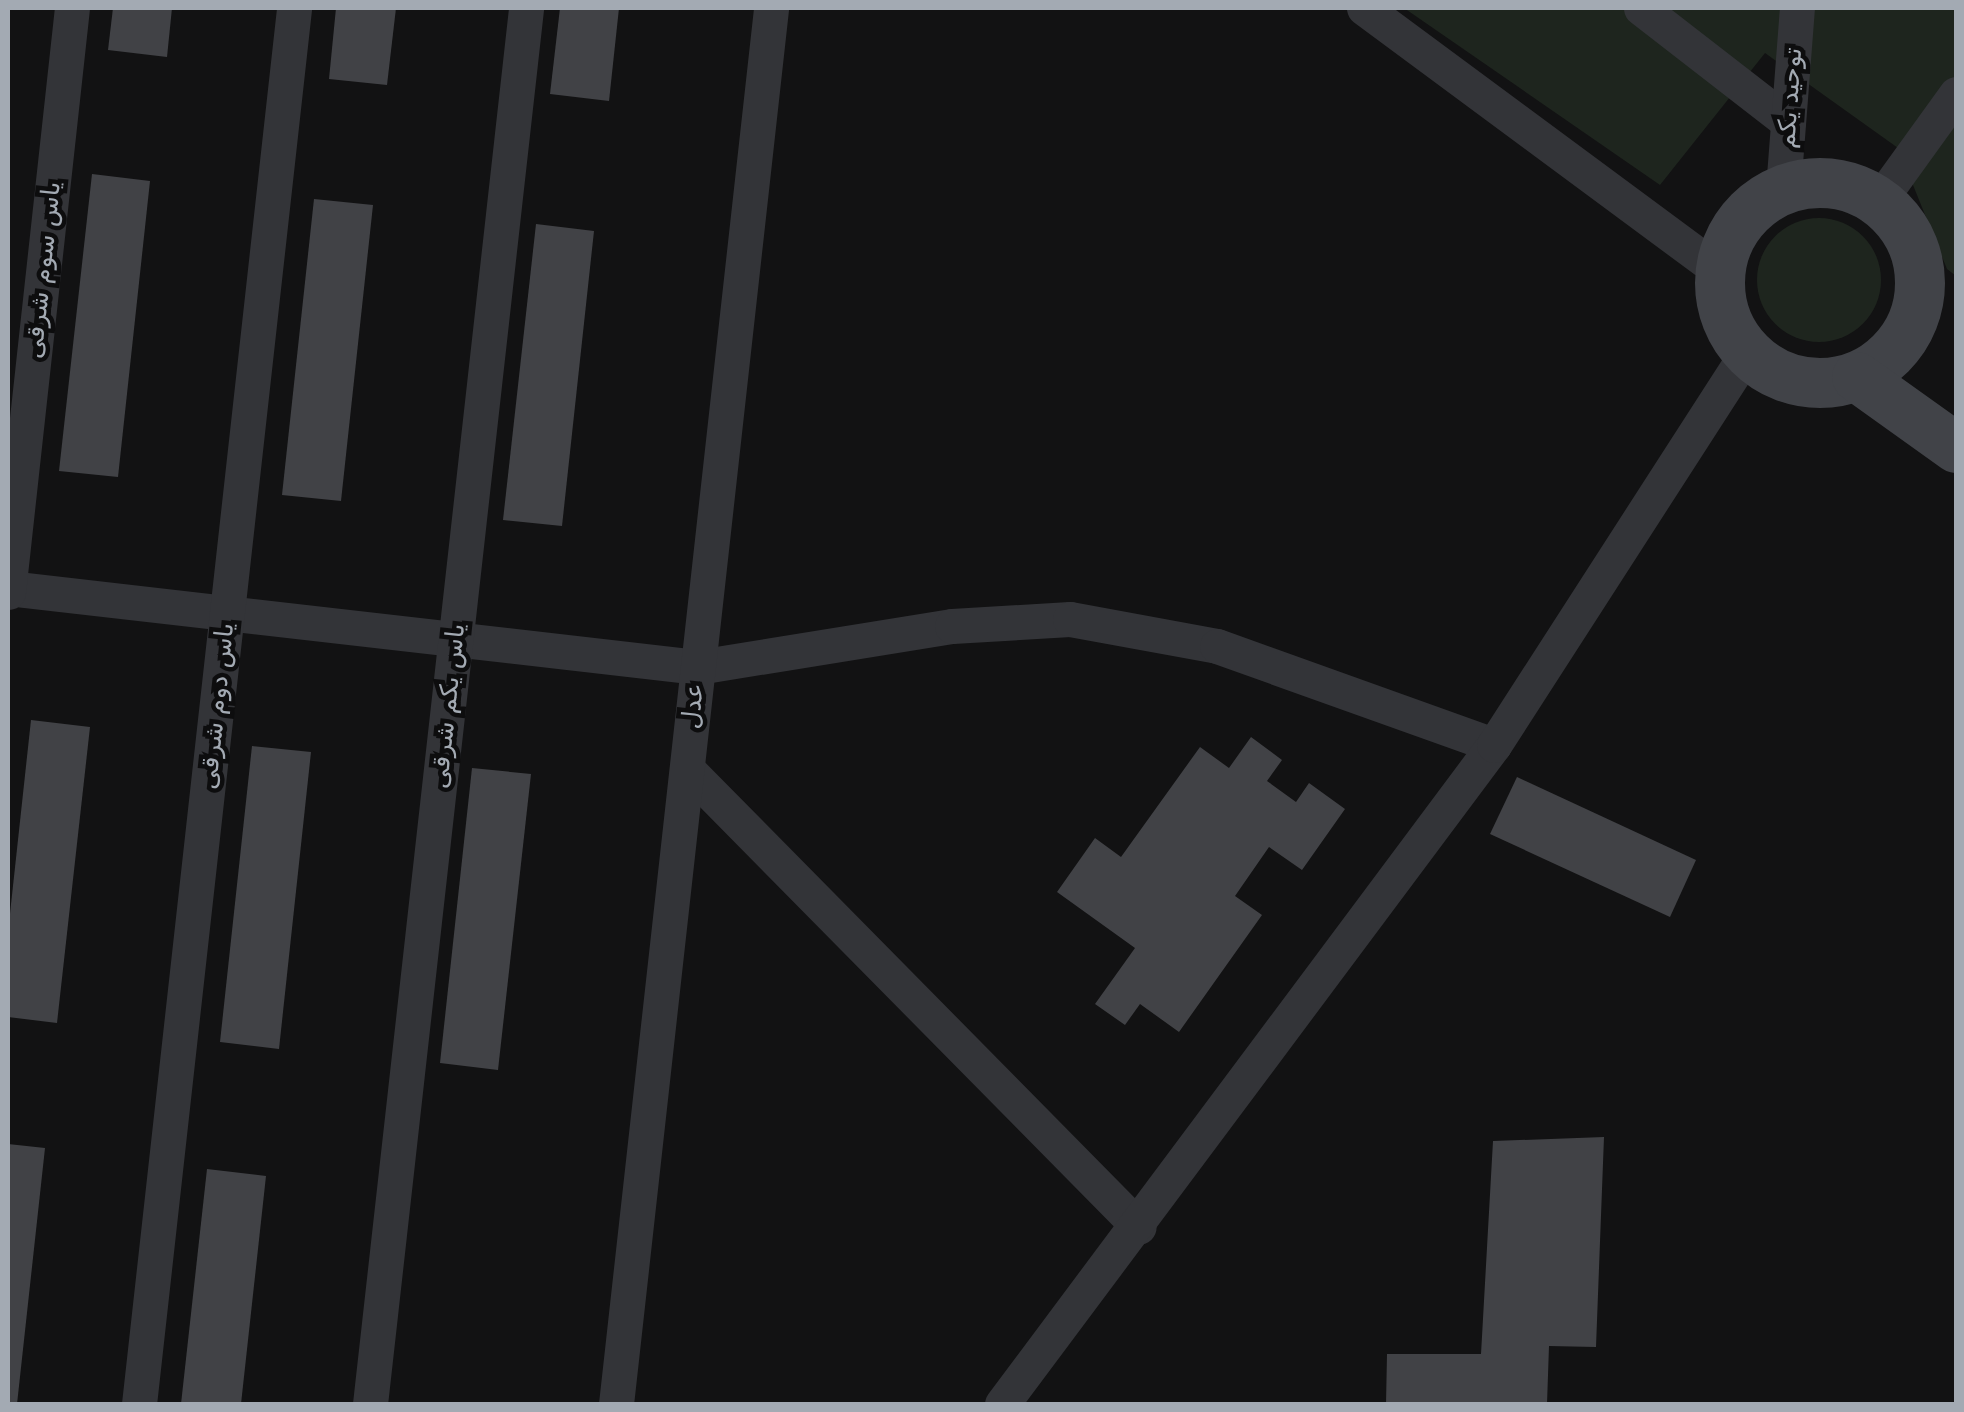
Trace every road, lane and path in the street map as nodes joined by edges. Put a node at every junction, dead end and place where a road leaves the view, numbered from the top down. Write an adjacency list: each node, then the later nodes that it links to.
1 (72, 8): 17 (street, یاس سوم شرقی)
2 (294, 8): 18 (street, یاس دوم شرقی)
3 (526, 8): 19 (street, یاس یکم شرقی)
4 (771, 8): 20 (street, عدل)
5 (1364, 8): 12 (street)
6 (1640, 8): 9 (street)
7 (1797, 8): 9 (street, توحید یکم)
8 (1956, 94): 11 (street)
9 (1788, 122): 10 (street, توحید یکم)
10 (1783, 189): 11 (main road); 12 (main road)
11 (1878, 202): 13 (main road)
12 (1720, 271): 14 (main road)
13 (1938, 298): 15 (main road)
14 (1747, 353): 15 (main road); 21 (street)
15 (1857, 377): 16 (main road)
16 (1956, 448)
17 (8, 589): 18 (street)
18 (227, 613): 19 (street); 24 (street, یاس دوم شرقی)
19 (456, 639): 20 (street); 25 (street, یاس یکم شرقی)
20 (698, 667): 21 (street); 22 (street, عدل)
21 (1494, 744): 23 (street)
22 (687, 768): 23 (street); 26 (street, عدل)
23 (1140, 1227): 27 (street)
24 (139, 1404)
25 (370, 1404)
26 (616, 1404)
27 (1002, 1404)

